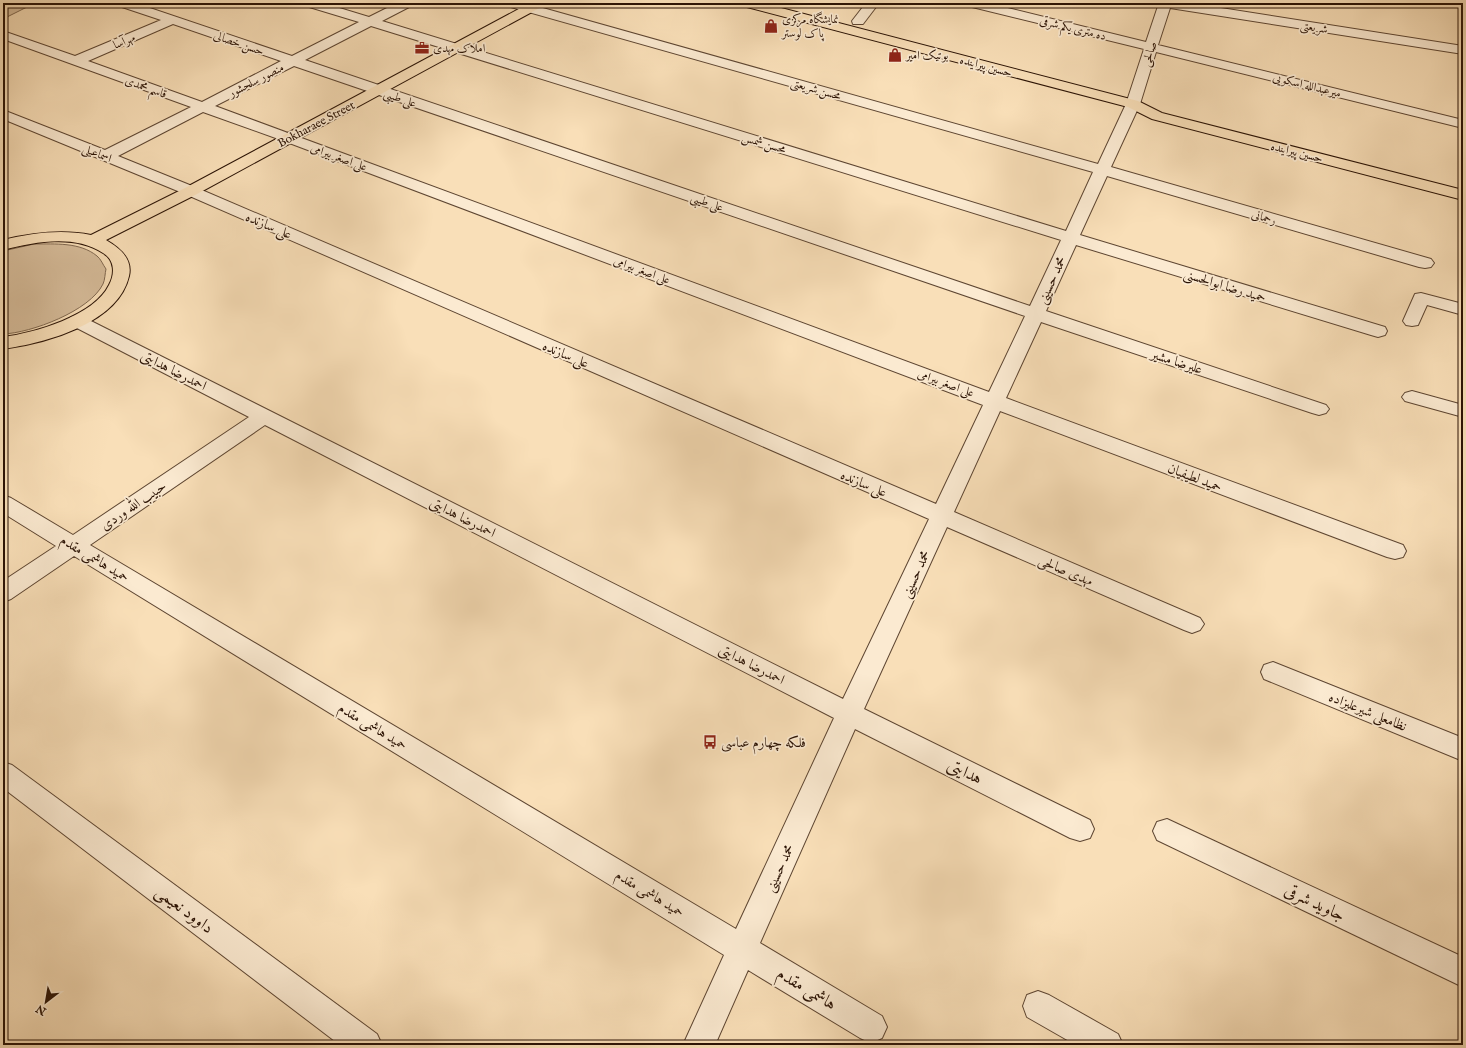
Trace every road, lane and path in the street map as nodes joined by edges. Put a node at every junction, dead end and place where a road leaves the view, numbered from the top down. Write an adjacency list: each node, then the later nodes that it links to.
1 (123, 3): 10 (street, حسن خصالی)
2 (310, 3): 11 (street, محسن شمس)
3 (407, 3): 11 (street, منصور سلحشور)
4 (510, 3): 9 (street, محسن شریعتی)
5 (746, 3): 20 (main road, حسین پیراینده)
6 (873, 3): 12 (street)
7 (972, 3): 14 (street, ده متری یکم شرقی)
8 (1165, 3): 14 (street, صالحی); 16 (street, شریعتی)
9 (534, 6): 15 (main road, Bokharaee Street); 27 (street, محسن شریعتی)
10 (172, 20): 17 (street, مهرآسا); 18 (street, حسن خصالی)
11 (371, 21): 15 (street, محسن شمس); 18 (street, منصور سلحشور)
12 (858, 21)
13 (3, 35): 17 (street, قاسم محمدی)
14 (1151, 47): 20 (street, صالحی); 23 (street, میرعبدالله اسکویی)
15 (456, 48): 19 (main road, Bokharaee Street); 30 (street, محسن شمس)
16 (1463, 50)
17 (76, 61): 21 (street, قاسم محمدی)
18 (293, 61): 19 (street, حسن خصالی); 21 (street, منصور سلحشور)
19 (378, 90): 24 (main road, Bokharaee Street); 35 (street, علی طیبی)
20 (1134, 104): 26 (main road, حسین پیراینده); 27 (street, محمد حسینی); 29 (main road, حسین پیراینده)
21 (202, 107): 24 (street, قاسم محمدی); 25 (street, منصور سلحشور)
22 (3, 114): 25 (street, اسماعیلی)
23 (1463, 124)
24 (289, 138): 28 (main road, Bokharaee Street); 41 (street, علی اصغر بیرامی)
25 (106, 156): 28 (street, اسماعیلی)
26 (1378, 158)
27 (1103, 170): 30 (street, محمد حسینی); 33 (street, رحمانی)
28 (191, 191): 31 (main road, Bokharaee Street); 46 (street, علی سازنده)
29 (1463, 195)
30 (1071, 238): 35 (street, محمد حسینی); 38 (street, حمید رضا ابوالحسنی)
31 (92, 240): 32 (main road); 36 (main road)
32 (3, 245)
33 (1425, 263)
34 (1463, 310): 37 (street)
35 (1036, 314): 41 (street, محمد حسینی); 42 (street, علیرضا مشیر)
36 (77, 321): 39 (main road); 44 (street, احمدرضا هدایتی)
37 (1412, 321)
38 (1378, 331)
39 (3, 343)
40 (1412, 397): 43 (street)
41 (995, 402): 46 (street, محمد حسینی); 48 (street, حمید لطیفیان)
42 (1319, 409)
43 (1463, 412)
44 (264, 416): 47 (street, حبیب الله وردی); 52 (street, احمدرضا هدایتی)
45 (3, 503): 47 (street, حمید هاشمی مقدم)
46 (941, 516): 50 (street, مهدی صالحی); 52 (street, محمد حسینی)
47 (74, 545): 49 (street, حبیب الله وردی); 57 (street, حمید هاشمی مقدم)
48 (1395, 552)
49 (3, 593)
50 (1192, 624)
51 (1273, 672): 53 (street, نظامعلی شیرعلیزاده)
52 (849, 714): 55 (street, هدایتی); 57 (street, محمد حسینی)
53 (1463, 750)
54 (3, 773): 61 (street, داوود نعیمی)
55 (1080, 829)
56 (1167, 831): 58 (street, جاوید شرقی)
57 (742, 949): 60 (street, هاشمی مقدم); 62 (street, محمد حسینی)
58 (1463, 972)
59 (1038, 1006): 63 (street)
60 (872, 1027)
61 (366, 1045)
62 (698, 1045)
63 (1107, 1045)

